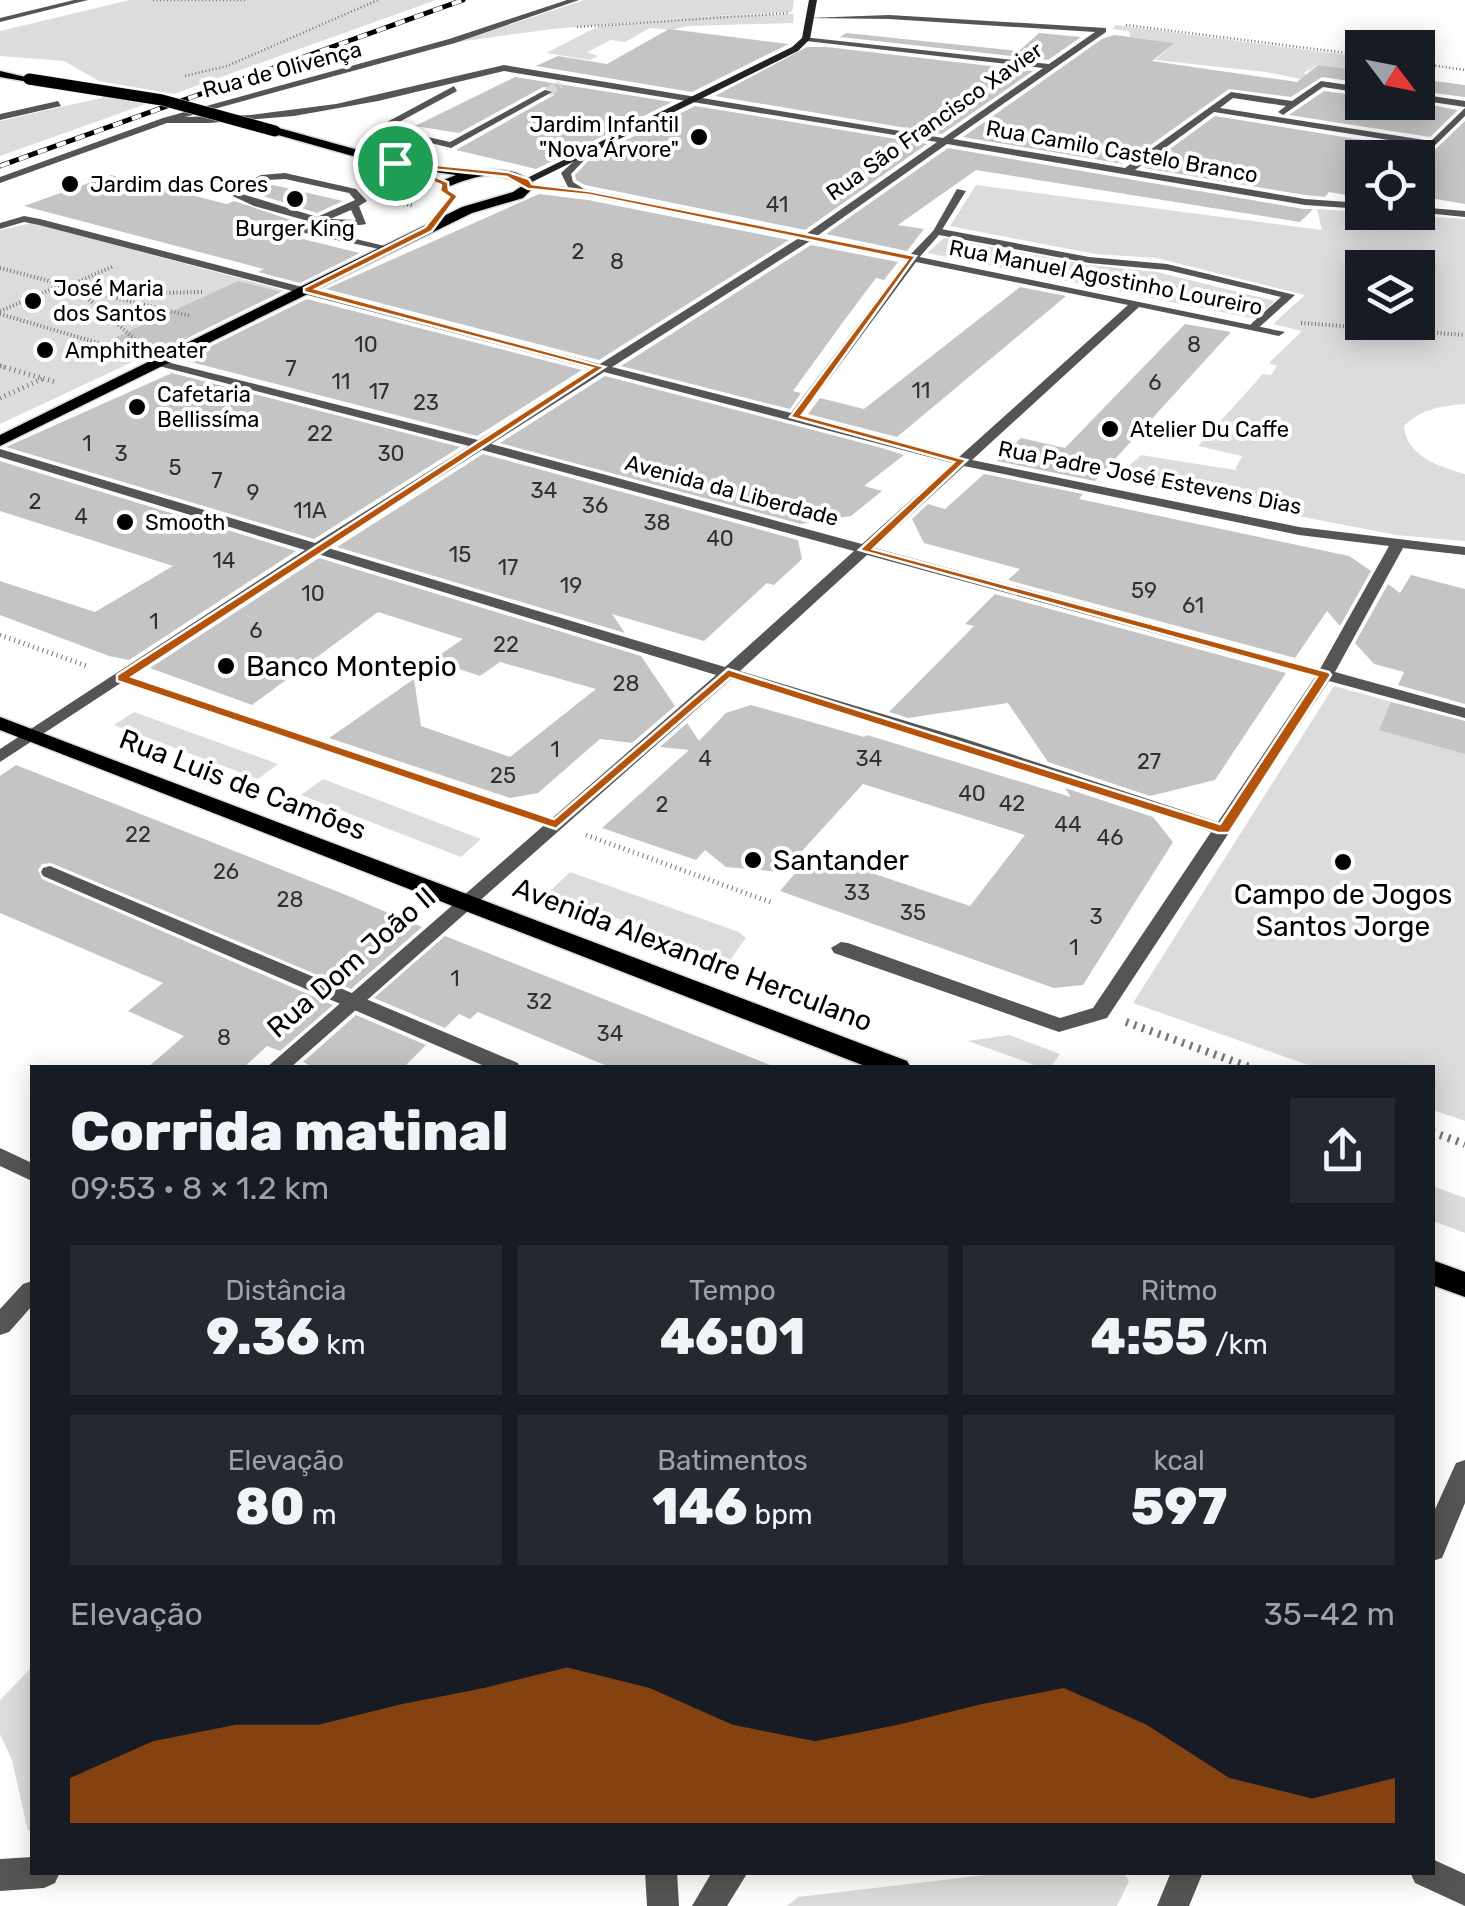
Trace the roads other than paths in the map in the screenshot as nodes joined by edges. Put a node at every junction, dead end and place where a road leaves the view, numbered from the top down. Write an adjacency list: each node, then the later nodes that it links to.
1 (84, 0): 5 (street)
2 (576, 0): 22 (street, Rua de Olivença)
3 (813, 0): 4 (main road)
4 (811, 15): 6 (main road); 7 (street, Rua São Francisco Xavier)
5 (0, 20)
6 (806, 39): 7 (street); 14 (main road)
7 (1052, 67): 24 (street, Rua São Francisco Xavier)
8 (487, 72): 10 (street, Rua Camilo Castelo Branco); 13 (street); 22 (street, Rua Camilo Castelo Branco)
9 (0, 74): 27 (main road, bridge)
10 (573, 78): 11 (street); 14 (street, Rua Camilo Castelo Branco)
11 (560, 84)
12 (1345, 88): 17 (street)
13 (548, 92)
14 (698, 99): 24 (street, Rua Camilo Castelo Branco); 26 (main road)
15 (1435, 101): 18 (street)
16 (58, 104): 20 (street)
17 (1293, 104): 19 (street); 21 (street)
18 (1465, 107): 25 (street)
19 (1212, 109): 21 (street); 28 (street)
20 (0, 117)
21 (1274, 119): 23 (street)
22 (166, 120): 31 (street, Rua de Olivença)
23 (1408, 140)
24 (945, 141): 28 (street, Rua Camilo Castelo Branco); 46 (street, Rua São Francisco Xavier)
25 (1435, 142)
26 (584, 155): 30 (main road); 32 (main road); 35 (street)
27 (395, 163): 29 (main road); 33 (main road)
28 (1126, 172): 39 (street, Rua Camilo Castelo Branco)
29 (475, 174): 30 (main road); 33 (main road)
30 (508, 174): 32 (main road)
31 (0, 180)
32 (527, 184): 35 (street); 37 (main road)
33 (450, 190): 37 (main road); 44 (main road)
34 (961, 191): 45 (street)
35 (581, 192): 36 (street)
36 (605, 197): 37 (street); 46 (street, Rua Manuel Agostinho Loureiro)
37 (501, 199): 44 (main road)
38 (354, 205): 42 (street); 42 (street); 42 (street)
39 (1345, 205)
40 (1435, 211): 41 (street)
41 (1465, 214)
42 (322, 219): 47 (street)
43 (0, 226): 49 (street, Rua Padre José Estevens Dias)
44 (428, 229): 47 (main road)
45 (936, 231): 48 (street); 51 (street)
46 (807, 238): 48 (street, Rua Manuel Agostinho Loureiro); 54 (street, Rua São Francisco Xavier)
47 (389, 250): 49 (main road)
48 (912, 258): 50 (street, Rua Manuel Agostinho Loureiro); 55 (street)
49 (308, 290): 53 (main road); 54 (street, Rua Padre José Estevens Dias)
50 (1136, 304): 51 (street, Rua Manuel Agostinho Loureiro); 59 (street, Rua Dom João II)
51 (1254, 328): 52 (street, Rua Manuel Agostinho Loureiro)
52 (1279, 332)
53 (155, 357): 56 (main road); 57 (street, Avenida da Liberdade)
54 (600, 367): 55 (street, Rua Padre José Estevens Dias); 57 (street, Rua São Francisco Xavier)
55 (795, 417): 59 (street, Rua Padre José Estevens Dias)
56 (0, 441)
57 (480, 444): 61 (street, Rua São Francisco Xavier); 62 (street, Avenida da Liberdade)
58 (0, 453): 61 (street)
59 (962, 460): 60 (street, Rua Padre José Estevens Dias); 62 (street, Rua Dom João II)
60 (1397, 545): 63 (street, Rua Padre José Estevens Dias); 65 (street)
61 (316, 550): 64 (street); 68 (street, Rua São Francisco Xavier)
62 (865, 550): 64 (street, Rua Dom João II); 65 (street, Avenida da Liberdade)
63 (1465, 552)
64 (728, 673): 70 (street); 72 (street, Rua Dom João II)
65 (1324, 675): 66 (street, Avenida da Liberdade); 70 (street)
66 (1465, 713)
67 (0, 723): 68 (main road, Rua Luis de Camões)
68 (34, 736): 69 (street, Rua São Francisco Xavier); 72 (main road, Rua Luis de Camões)
69 (0, 757)
70 (1223, 830): 73 (street)
71 (50, 872): 74 (street)
72 (465, 902): 74 (street, Rua Dom João II); 77 (main road, Avenida Alexandre Herculano)
73 (841, 948)
74 (354, 999): 75 (street, Rua Dom João II); 76 (street)
75 (279, 1065)
76 (503, 1065)
77 (890, 1065)
78 (0, 1156): 79 (street)
79 (30, 1171)
80 (1435, 1273): 81 (main road)
81 (1465, 1285)
82 (30, 1293): 83 (street)
83 (0, 1326)
84 (1465, 1470): 85 (street)
85 (1435, 1542)
86 (30, 1873): 91 (street)
87 (661, 1875): 93 (street)
88 (730, 1875): 94 (street)
89 (1186, 1875): 95 (street)
90 (1432, 1875): 92 (street)
91 (0, 1876)
92 (1465, 1891)
93 (663, 1906)
94 (708, 1906)
95 (1173, 1906)

